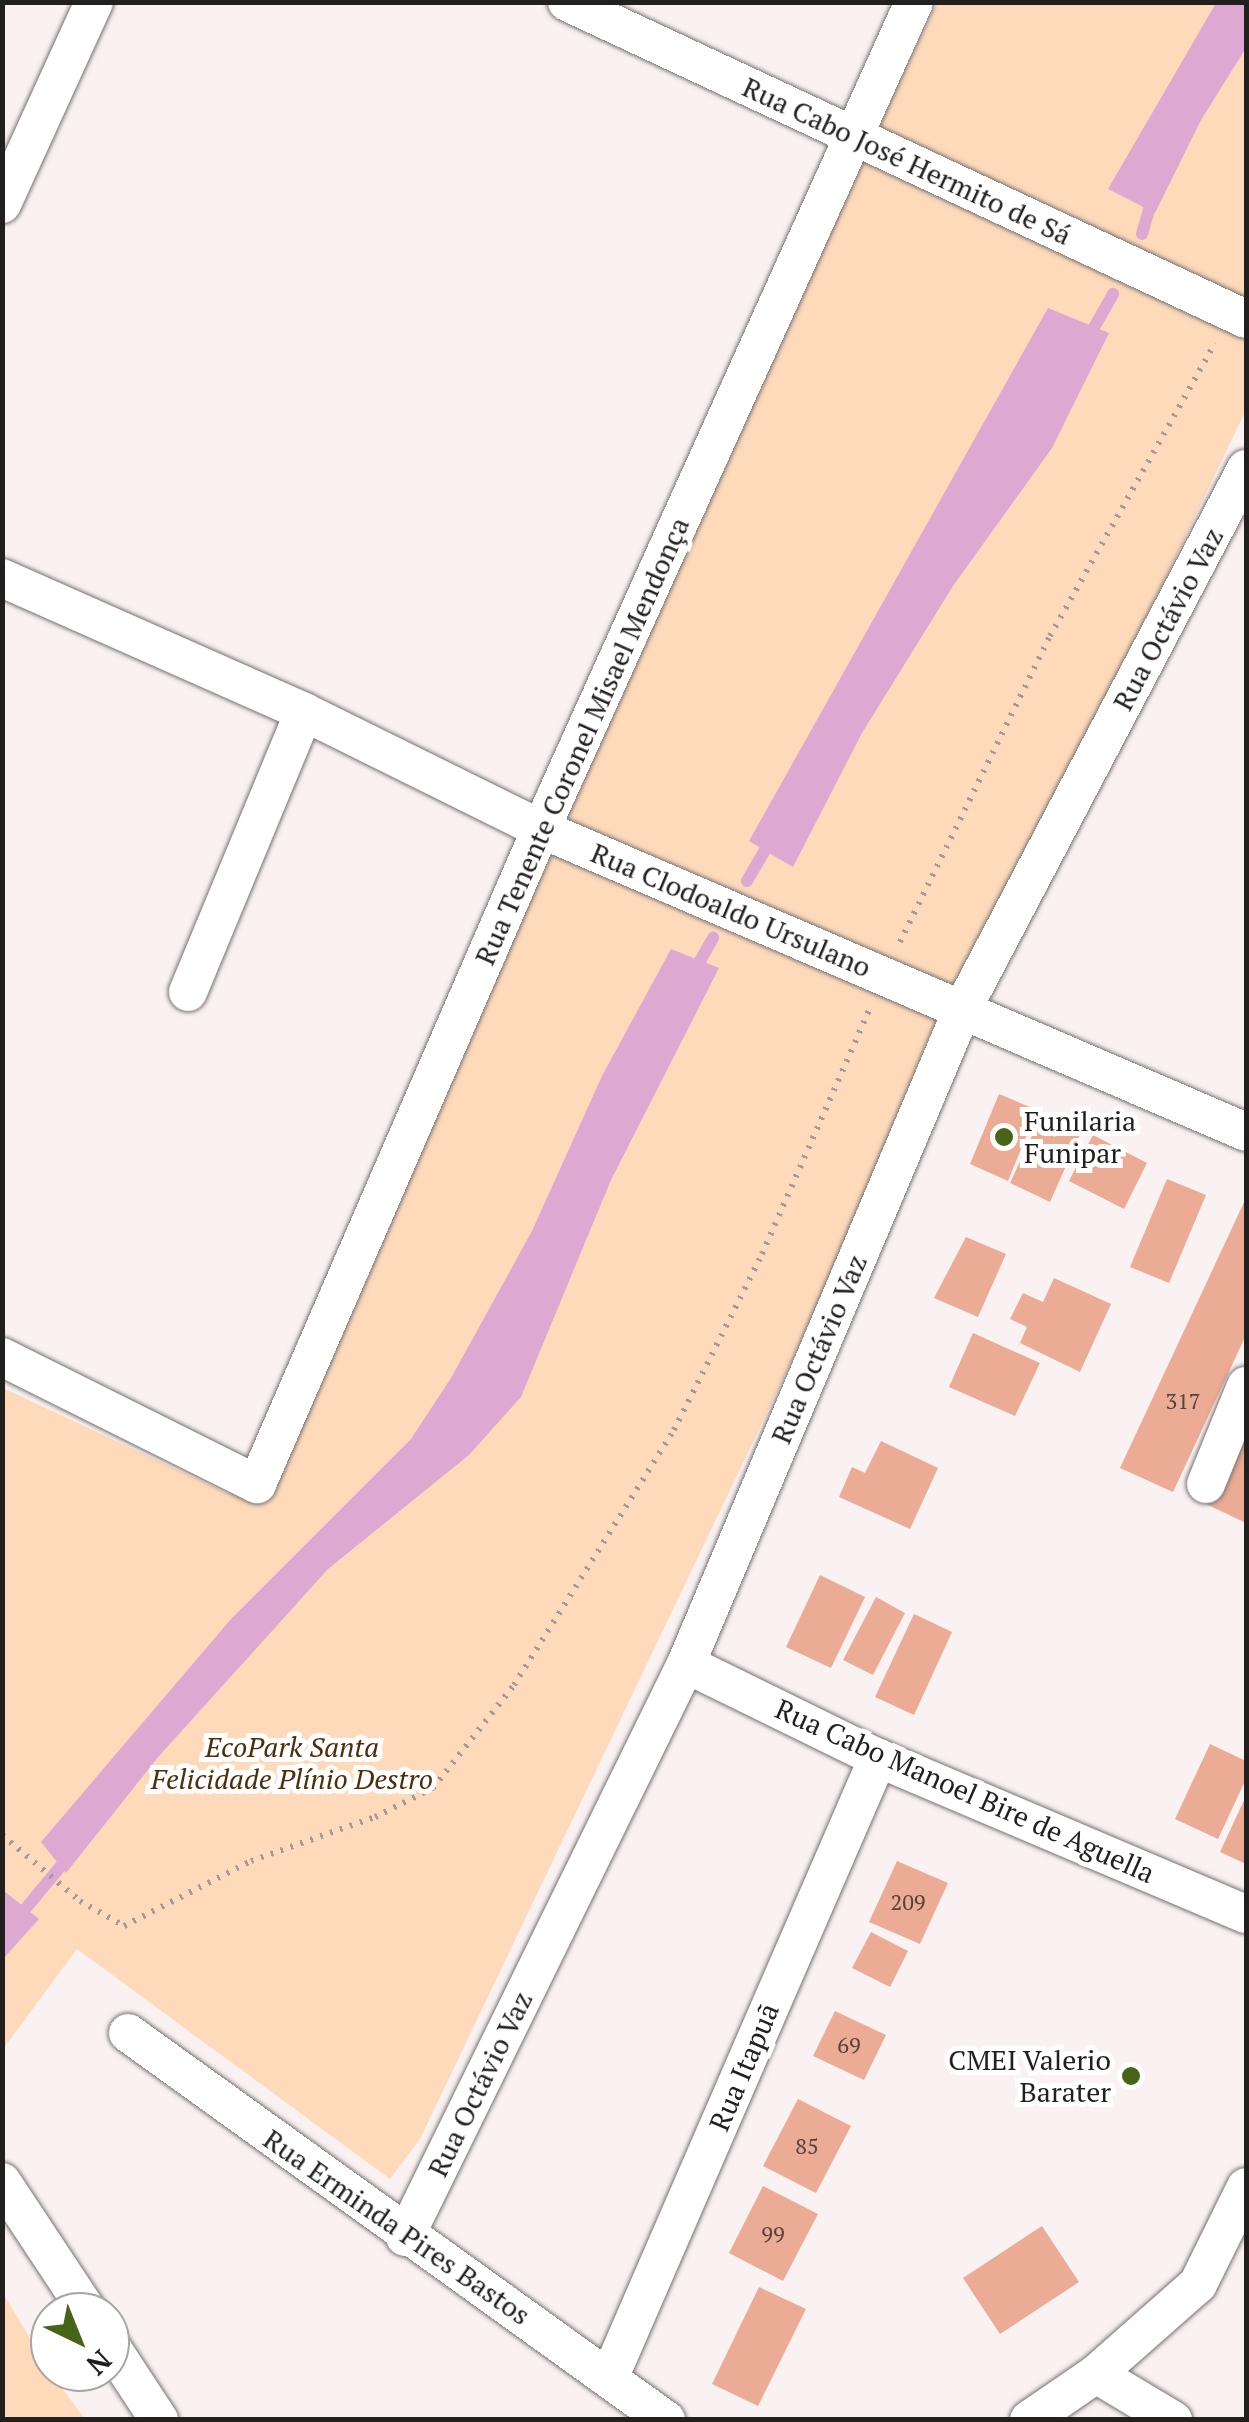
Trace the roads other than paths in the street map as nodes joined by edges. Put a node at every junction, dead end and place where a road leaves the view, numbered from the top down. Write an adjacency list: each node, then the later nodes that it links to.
1 (94, 2): 5 (street)
2 (567, 2): 4 (street, Rua Cabo José Hermito de Sá)
3 (914, 2): 4 (street, Rua Tenente Coronel Misael Mendonça)
4 (854, 136): 6 (street, Rua Cabo José Hermito de Sá); 10 (street, Rua Tenente Coronel Misael Mendonça)
5 (2, 204)
6 (1240, 316)
7 (1246, 469): 12 (street, Rua Octávio Vaz)
8 (2, 578): 9 (street, Rua Clodoaldo Ursulano)
9 (304, 712): 10 (street, Rua Clodoaldo Ursulano); 11 (street)
10 (541, 829): 12 (street, Rua Clodoaldo Ursulano); 14 (street, Rua Tenente Coronel Misael Mendonça)
11 (188, 992)
12 (963, 1008): 13 (street, Rua Clodoaldo Ursulano); 17 (street, Rua Octávio Vaz)
13 (1246, 1132)
14 (2, 1357)
15 (1246, 1386): 16 (street)
16 (1206, 1484)
17 (686, 1664): 18 (street, Rua Cabo Manoel Bire de Aguella); 23 (street, Rua Octávio Vaz)
18 (878, 1758): 19 (street, Rua Cabo Manoel Bire de Aguella); 27 (street, Rua Itapuã)
19 (1246, 1914)
20 (128, 2033): 23 (street, Rua Erminda Pires Bastos)
21 (2, 2182): 24 (street)
22 (1246, 2187): 25 (street)
23 (405, 2236): 27 (street, Rua Erminda Pires Bastos)
24 (75, 2292)
25 (1096, 2374): 30 (street); 31 (street)
26 (130, 2376): 28 (street)
27 (610, 2376): 29 (street, Rua Erminda Pires Bastos)
28 (159, 2420)
29 (666, 2420)
30 (1029, 2420)
31 (1173, 2420)

